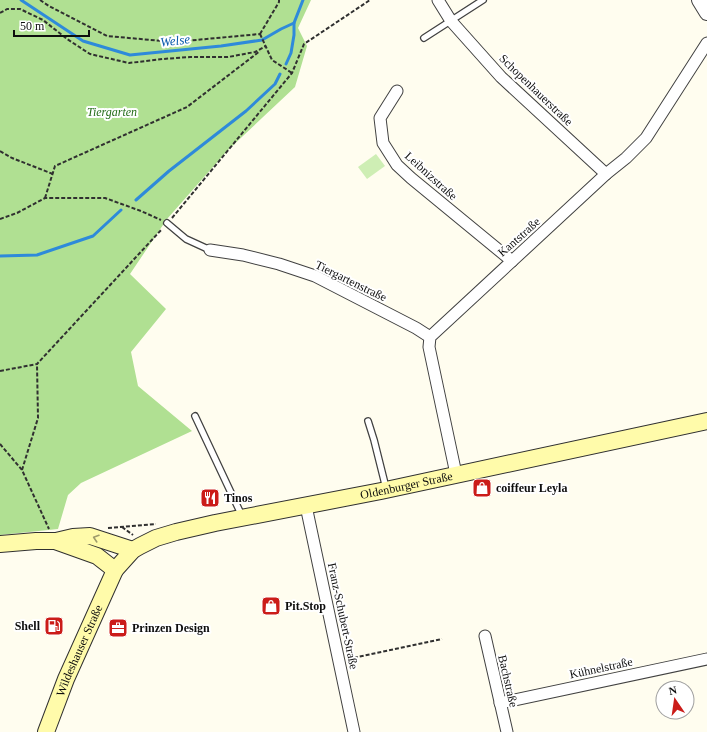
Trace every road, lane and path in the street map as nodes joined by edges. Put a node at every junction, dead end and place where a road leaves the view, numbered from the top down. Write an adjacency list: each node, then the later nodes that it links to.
1 (40, 0): 10 (path)
2 (279, 0): 10 (path)
3 (370, 0): 14 (path)
4 (438, 0): 9 (street, Schopenhauerstraße)
5 (483, 0): 9 (lane)
6 (698, 0): 8 (street)
7 (0, 13): 13 (path)
8 (707, 13)
9 (451, 21): 11 (lane); 18 (street, Schopenhauerstraße)
10 (260, 34): 13 (path)
11 (424, 38)
12 (707, 42): 18 (street, Kantstraße)
13 (266, 46): 14 (path); 17 (path)
14 (292, 73): 21 (path)
15 (398, 91): 23 (street, Leibnizstraße)
16 (0, 151): 17 (path)
17 (53, 174): 19 (path)
18 (606, 174): 23 (street, Kantstraße)
19 (45, 198): 20 (path); 21 (path)
20 (0, 219)
21 (167, 223): 22 (lane); 25 (path)
22 (210, 250): 24 (street, Tiergartenstraße)
23 (512, 261): 24 (street, Kantstraße)
24 (430, 337): 32 (street)
25 (37, 364): 26 (path); 31 (path)
26 (0, 370)
27 (195, 416): 35 (lane)
28 (368, 421): 33 (lane)
29 (707, 421): 32 (main road, Oldenburger Straße)
30 (0, 444): 31 (path)
31 (22, 470): 37 (path)
32 (456, 474): 33 (main road, Oldenburger Straße)
33 (386, 489): 34 (main road, Oldenburger Straße)
34 (306, 506): 35 (main road, Oldenburger Straße); 44 (street, Franz-Schubert-Straße)
35 (243, 518): 38 (main road, Oldenburger Straße)
36 (158, 524): 38 (path)
37 (55, 541): 38 (main road, one-way to 37); 39 (main road); 40 (main road)
38 (134, 543): 40 (main road, Oldenburger Straße)
39 (0, 544)
40 (115, 570): 46 (main road, Wildeshauser Straße)
41 (484, 636): 45 (street, Bachstraße)
42 (442, 639): 44 (path)
43 (707, 659): 45 (street, Kühnelstraße)
44 (339, 661): 47 (street, Franz-Schubert-Straße)
45 (500, 703): 48 (street, Bachstraße)
46 (46, 732)
47 (354, 732)
48 (507, 732)

